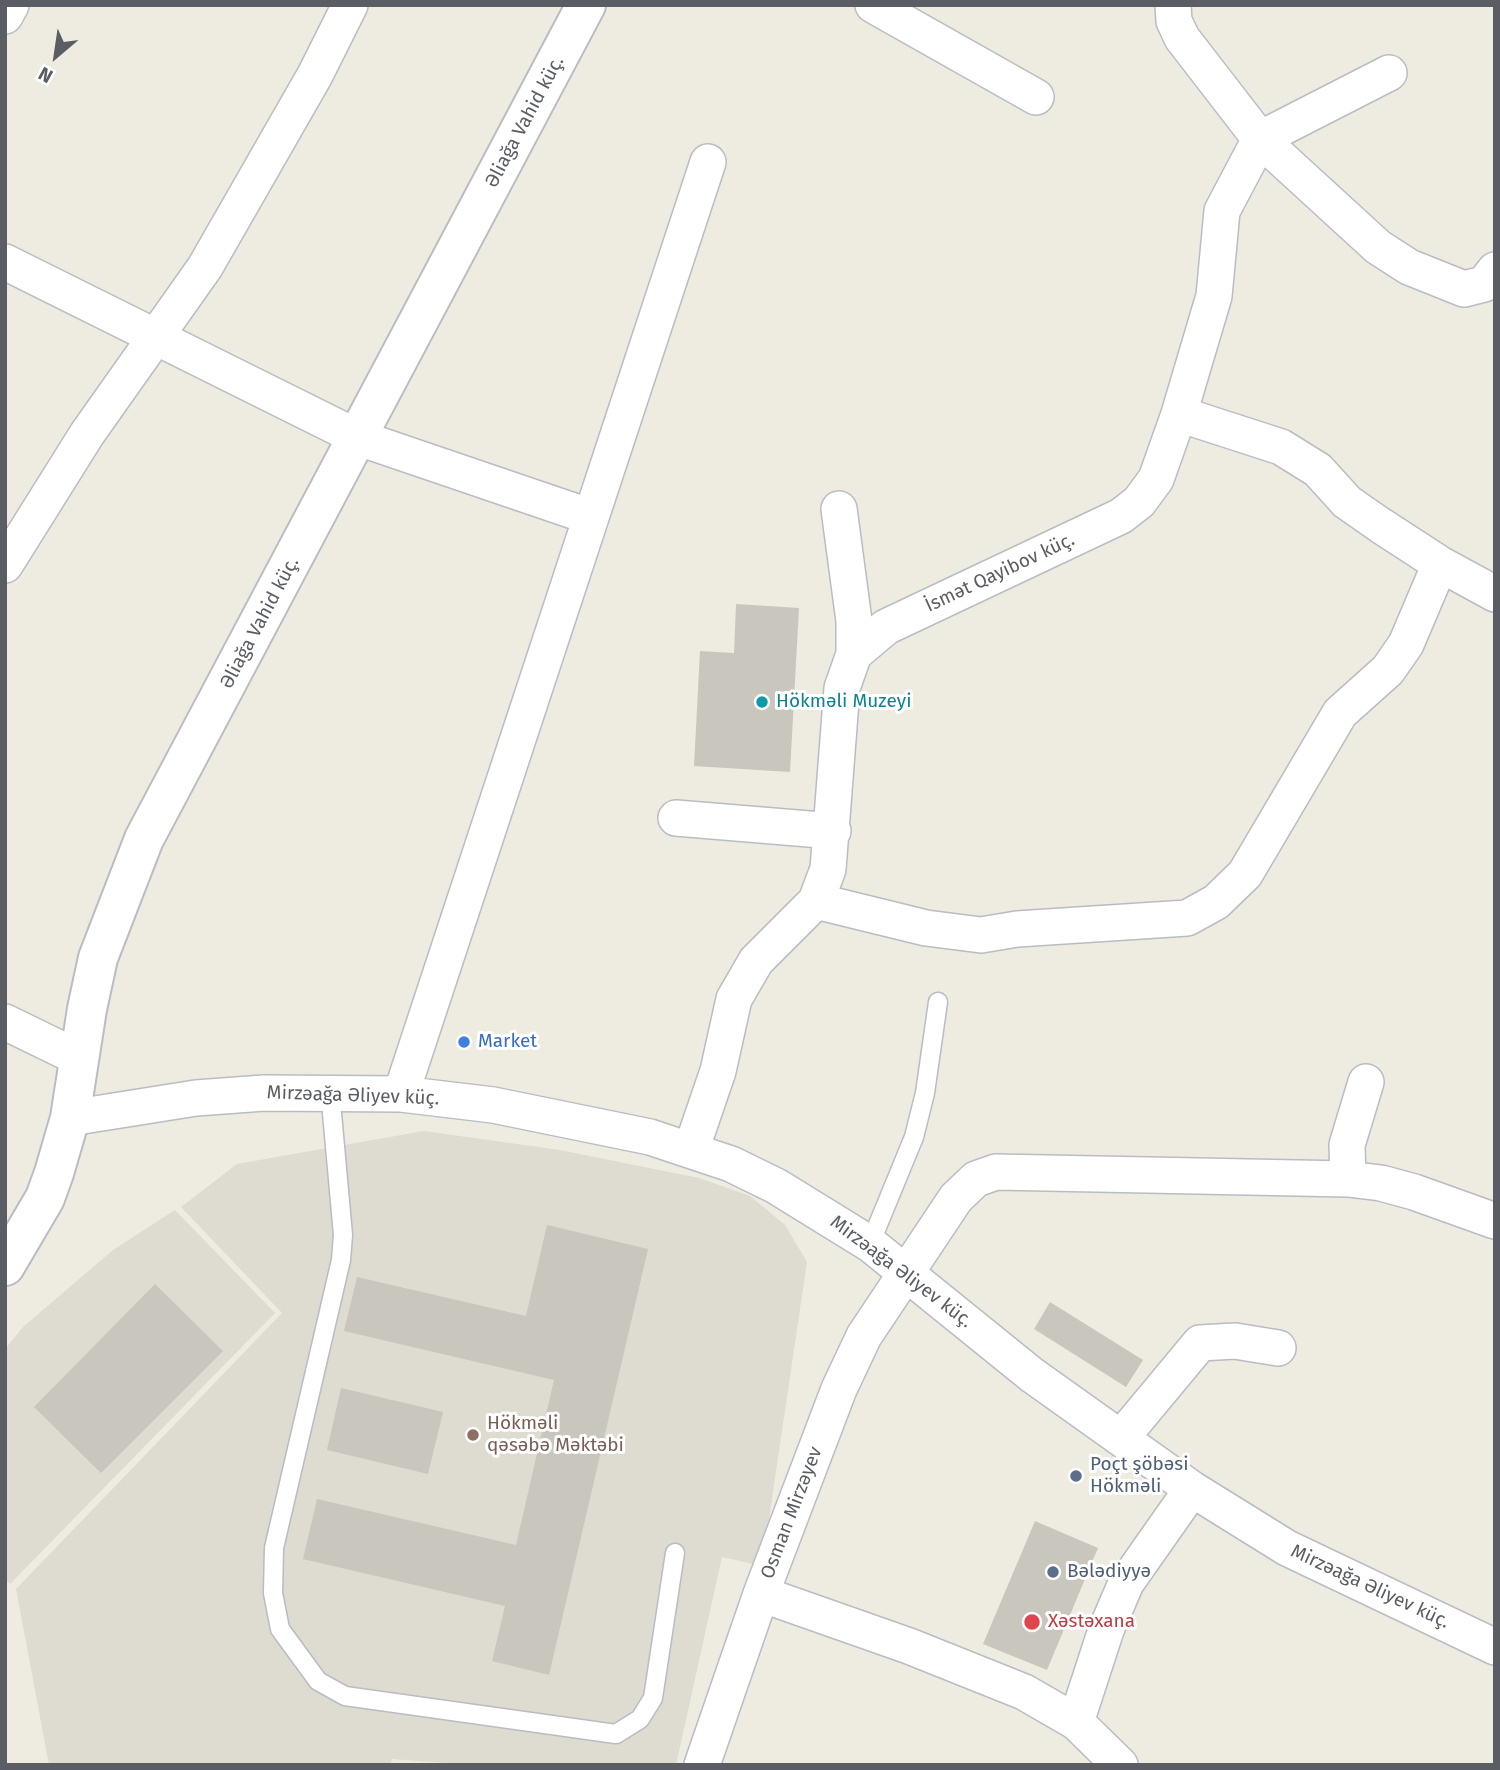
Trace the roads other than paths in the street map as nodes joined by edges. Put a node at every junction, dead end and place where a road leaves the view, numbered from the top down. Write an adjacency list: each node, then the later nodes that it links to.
1 (11, 5): 6 (street)
2 (350, 5): 13 (street)
3 (586, 5): 15 (street, Əliağa Vahid küç.)
4 (873, 5): 8 (street)
5 (1172, 5): 9 (street)
6 (5, 16)
7 (1389, 73): 9 (street)
8 (1036, 97)
9 (1260, 139): 12 (street); 14 (street, İsmət Qayibov küç.)
10 (708, 162): 17 (street)
11 (5, 262): 13 (street)
12 (1495, 270)
13 (155, 338): 15 (street); 18 (street)
14 (1179, 414): 19 (street); 21 (street, İsmət Qayibov küç.)
15 (359, 438): 17 (street); 27 (street, Əliağa Vahid küç.)
16 (839, 509): 21 (street)
17 (591, 517): 30 (street)
18 (5, 565)
19 (1440, 565): 20 (street); 24 (street)
20 (1495, 594)
21 (854, 654): 23 (street)
22 (676, 818): 23 (street)
23 (833, 831): 24 (street)
24 (816, 901): 32 (street)
25 (938, 1002): 35 (lane)
26 (5, 1023): 27 (street)
27 (79, 1058): 31 (street, Əliağa Vahid küç.)
28 (1366, 1082): 33 (street)
29 (330, 1091): 30 (street, Mirzəağa Əliyev küç.); 31 (street, Mirzəağa Əliyev küç.); 41 (lane)
30 (401, 1094): 32 (street, Mirzəağa Əliyev küç.)
31 (70, 1118): 36 (street, Əliağa Vahid küç.)
32 (691, 1150): 35 (street, Mirzəağa Əliyev küç.)
33 (1348, 1179): 34 (street, Osman Mirzəyev); 37 (street, Osman Mirzəyev)
34 (1495, 1222)
35 (870, 1244): 37 (street, Mirzəağa Əliyev küç.)
36 (5, 1266)
37 (905, 1271): 39 (street, Mirzəağa Əliyev küç.); 42 (street, Osman Mirzəyev)
38 (1278, 1348): 39 (street)
39 (1121, 1438): 40 (street, Mirzəağa Əliyev küç.)
40 (1192, 1489): 43 (street, Mirzəağa Əliyev küç.); 44 (street)
41 (675, 1553)
42 (761, 1594): 44 (street); 45 (street, Osman Mirzəyev)
43 (1495, 1647)
44 (1097, 1750)
45 (702, 1765)

